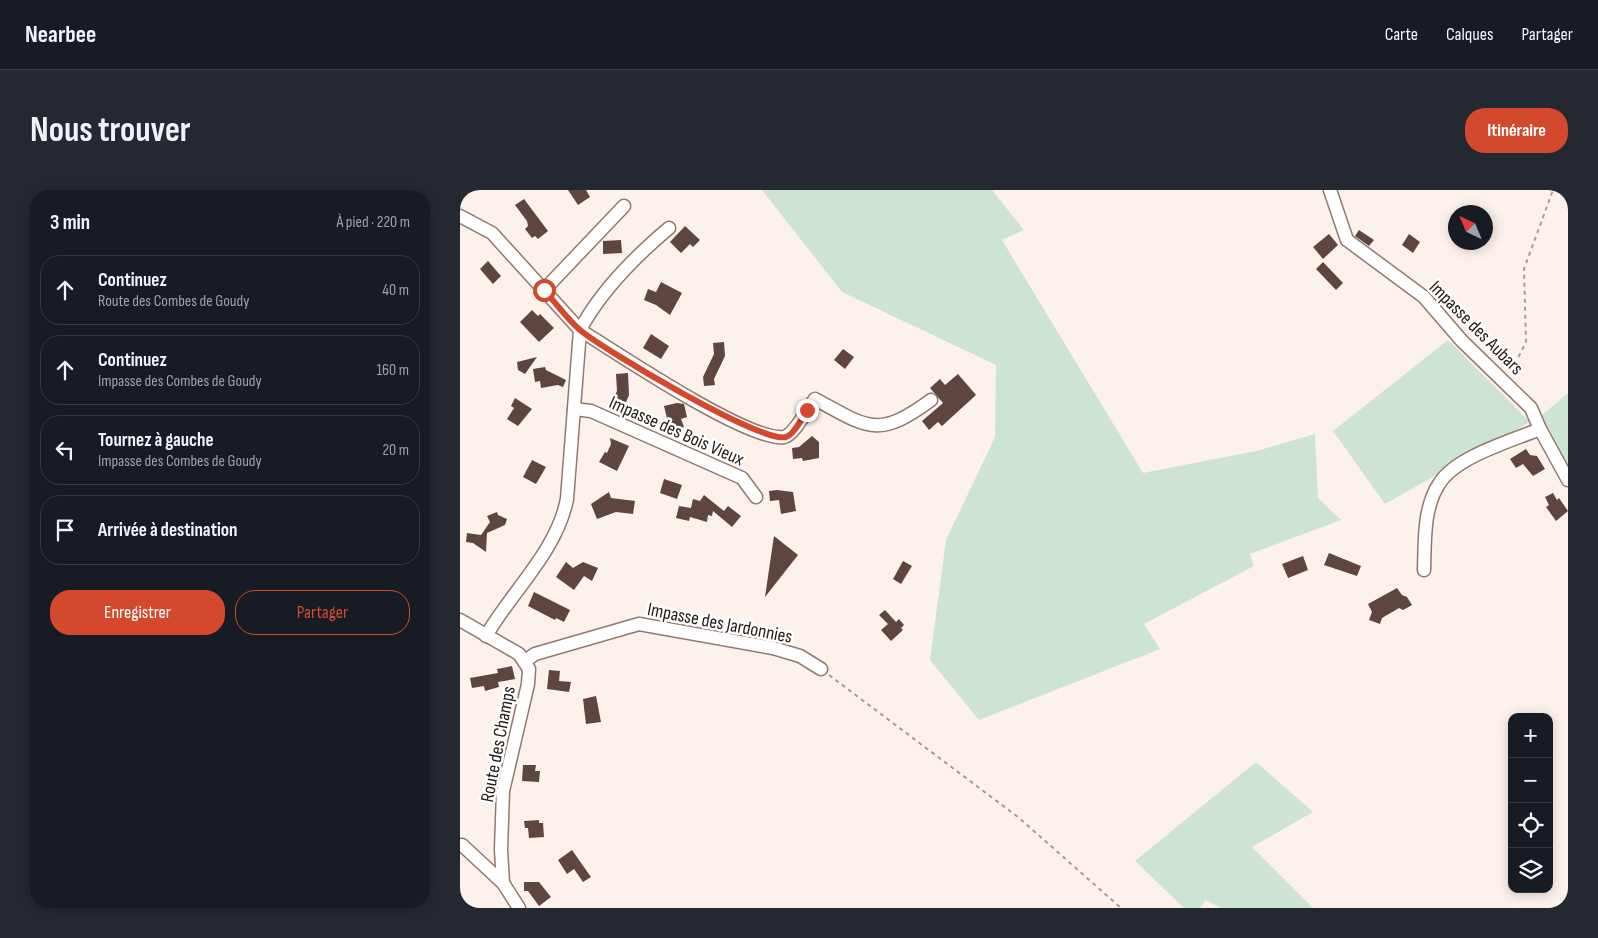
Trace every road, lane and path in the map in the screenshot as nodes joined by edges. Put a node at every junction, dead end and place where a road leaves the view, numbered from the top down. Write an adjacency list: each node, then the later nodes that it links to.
1 (1330, 190): 8 (street, Impasse des Aubars)
2 (1553, 190): 8 (path)
3 (624, 206): 6 (street)
4 (460, 216): 6 (street)
5 (669, 228): 7 (street)
6 (544, 290): 7 (street)
7 (580, 330): 9 (street); 10 (street)
8 (1494, 372): 11 (street, Impasse des Aubars)
9 (931, 400)
10 (574, 409): 13 (street, Impasse des Bois Vieux); 16 (street)
11 (1540, 429): 12 (street, Impasse des Aubars); 14 (street)
12 (1568, 480)
13 (756, 498)
14 (1424, 570)
15 (460, 620): 16 (street)
16 (486, 636): 17 (street)
17 (525, 660): 18 (street, Impasse des Jardonnies); 20 (street, Route des Champs)
18 (821, 669): 22 (path)
19 (462, 845): 20 (street)
20 (503, 883): 21 (street, Route des Champs)
21 (519, 908)
22 (1121, 908)

